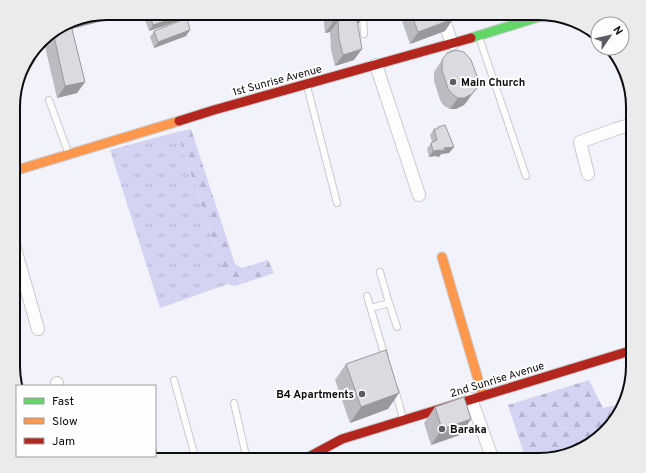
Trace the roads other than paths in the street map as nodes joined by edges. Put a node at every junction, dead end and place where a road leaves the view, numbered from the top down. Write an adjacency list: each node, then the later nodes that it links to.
1 (363, 20): 4 (lane)
2 (444, 20): 6 (street)
3 (522, 20): 5 (street, 1st Sunrise Avenue)
4 (364, 34)
5 (478, 36): 6 (street, 1st Sunrise Avenue); 14 (lane)
6 (452, 44): 7 (street, 1st Sunrise Avenue)
7 (376, 65): 8 (street, 1st Sunrise Avenue); 15 (street)
8 (307, 84): 11 (street, 1st Sunrise Avenue); 16 (lane)
9 (49, 100): 11 (lane)
10 (626, 126): 13 (street)
11 (69, 154): 12 (street, 1st Sunrise Avenue)
12 (20, 169)
13 (588, 174)
14 (526, 176)
15 (419, 194)
16 (337, 202)
17 (442, 257): 29 (street)
18 (20, 266): 24 (street)
19 (380, 272): 21 (lane)
20 (367, 296): 22 (lane)
21 (389, 303): 22 (lane); 23 (lane)
22 (370, 308): 26 (lane)
23 (397, 327)
24 (38, 329)
25 (626, 352): 29 (street, 2nd Sunrise Avenue)
26 (386, 360)
27 (174, 380): 32 (lane)
28 (393, 383): 31 (lane)
29 (477, 397): 31 (street, 2nd Sunrise Avenue); 35 (street)
30 (234, 403): 33 (lane)
31 (404, 420): 34 (street, 2nd Sunrise Avenue)
32 (194, 453)
33 (245, 453)
34 (315, 453)
35 (491, 453)

